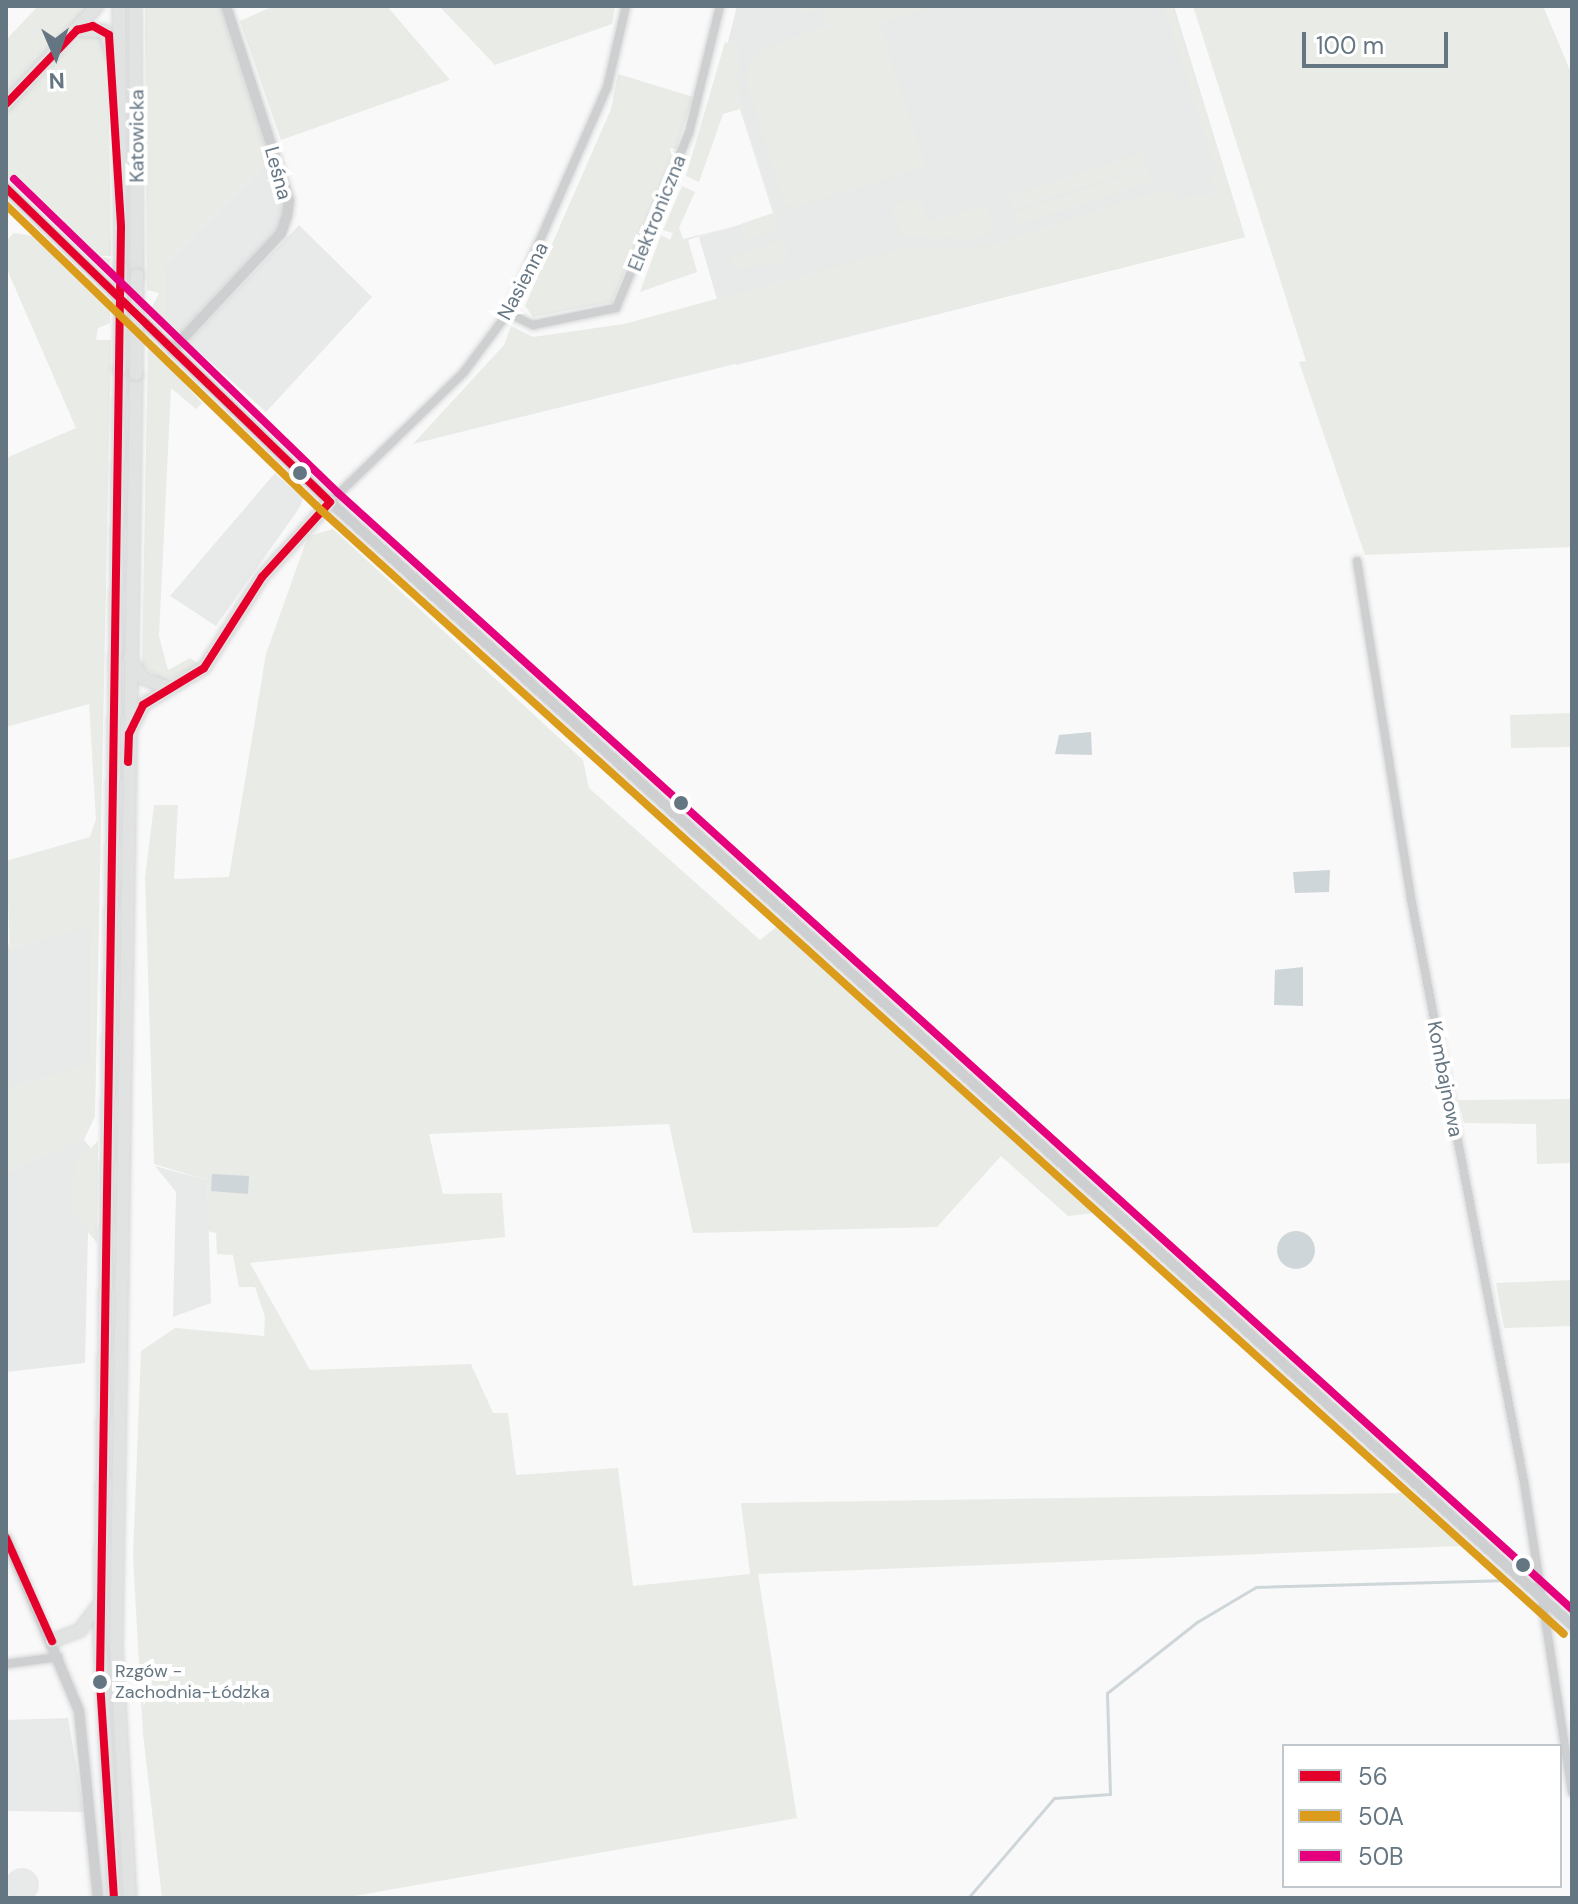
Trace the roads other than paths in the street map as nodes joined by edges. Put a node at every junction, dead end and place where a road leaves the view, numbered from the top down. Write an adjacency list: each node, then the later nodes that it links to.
1 (97, 6): 7 (main road)
2 (119, 6): 10 (main road, Katowicka)
3 (226, 6): 12 (street, Leśna)
4 (626, 6): 11 (street, Nasienna)
5 (720, 6): 11 (street, Elektroniczna)
6 (136, 10): 15 (main road, Katowicka, bridge)
7 (77, 30): 8 (main road); 10 (main road)
8 (6, 104)
9 (6, 188): 12 (street)
10 (121, 227): 20 (main road, Katowicka, bridge)
11 (508, 313): 13 (street, Nasienna)
12 (172, 350): 13 (street)
13 (330, 502): 16 (main road); 19 (street)
14 (1357, 561): 19 (street, Kombajnowa)
15 (130, 656): 16 (main road); 17 (main road, Katowicka)
16 (169, 688): 17 (main road)
17 (129, 734): 28 (main road, Katowicka)
18 (6, 1538): 22 (street)
19 (1541, 1596): 21 (street); 25 (street, Kombajnowa)
20 (100, 1602): 22 (main road); 27 (main road, Katowicka)
21 (1572, 1625)
22 (52, 1641): 23 (street)
23 (59, 1657): 24 (street); 26 (street)
24 (6, 1664)
25 (1572, 1792)
26 (98, 1898)
27 (114, 1898)
28 (130, 1898)

